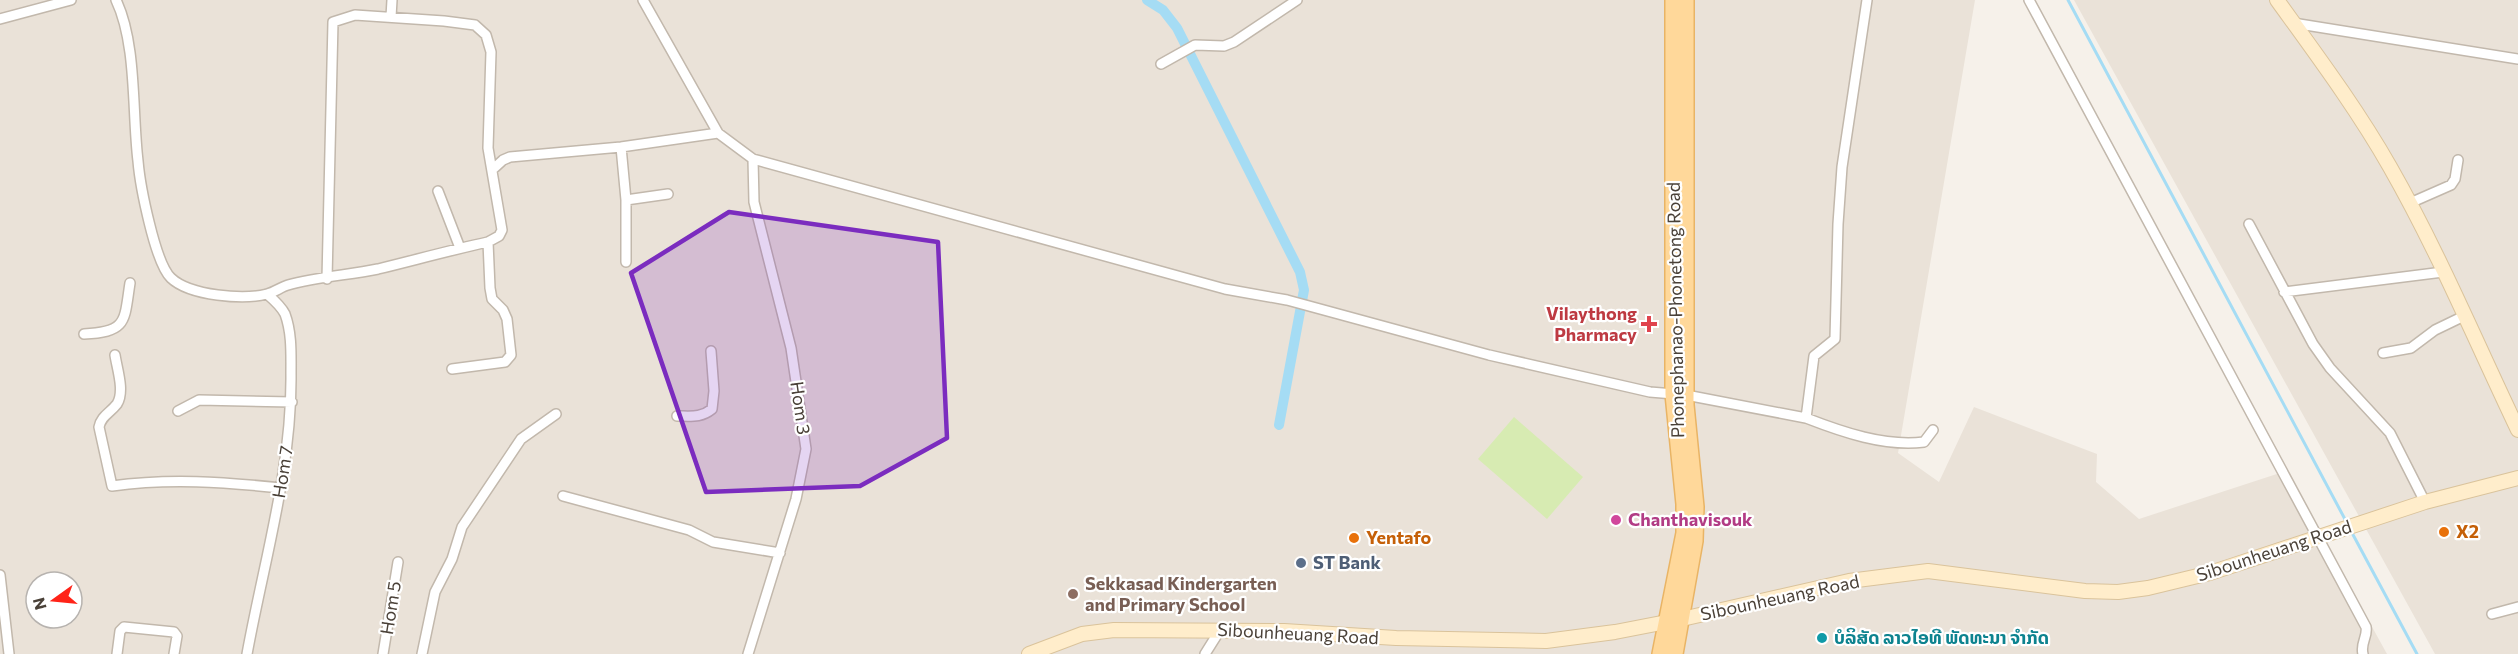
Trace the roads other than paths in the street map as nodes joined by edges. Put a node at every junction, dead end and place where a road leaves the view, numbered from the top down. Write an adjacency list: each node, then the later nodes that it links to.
1 (71, 0): 12 (street)
2 (116, 0): 33 (street)
3 (392, 0): 11 (street)
4 (643, 0): 16 (street)
5 (1297, 0): 15 (street)
6 (1673, 0): 40 (main road, Phonephanao-Phonetong Road)
7 (1686, 0): 40 (main road, Phonephanao-Phonetong Road)
8 (1867, 0): 45 (street)
9 (2029, 0): 52 (street)
10 (2277, 0): 13 (street)
11 (391, 17): 20 (street); 30 (street)
12 (0, 19)
13 (2293, 23): 14 (street); 24 (street)
14 (2518, 59)
15 (1161, 64)
16 (718, 133): 17 (street); 18 (street)
17 (621, 147): 20 (street); 23 (street)
18 (753, 159): 40 (street); 53 (street, Hom 3)
19 (2458, 160): 24 (street)
20 (492, 170): 26 (street)
21 (438, 190): 27 (street)
22 (668, 194): 23 (street)
23 (626, 200): 28 (street)
24 (2410, 203): 29 (street)
25 (2250, 224): 32 (street)
26 (488, 242): 27 (street); 39 (street)
27 (460, 248): 30 (street)
28 (626, 262)
29 (2443, 272): 32 (street); 34 (street)
30 (327, 279): 33 (street)
31 (130, 283): 35 (street)
32 (2284, 292): 51 (street)
33 (267, 294): 41 (street, Hom 7)
34 (2464, 316): 37 (street); 47 (street)
35 (84, 334)
36 (711, 351): 44 (street)
37 (2384, 353)
38 (115, 355): 49 (street)
39 (452, 369)
40 (1680, 394): 45 (street); 58 (main road, Phonephanao-Phonetong Road); 59 (main road, Phonephanao-Phonetong Road)
41 (291, 402): 42 (street); 49 (street, Hom 7)
42 (178, 411)
43 (556, 414): 66 (street)
44 (677, 417)
45 (1806, 418): 46 (street)
46 (1933, 430)
47 (2518, 430)
48 (2518, 478): 51 (street, Sibounheuang Road)
49 (281, 488): 64 (street, Hom 7)
50 (563, 496): 53 (street)
51 (2425, 502): 52 (street, Sibounheuang Road)
52 (2321, 537): 58 (street, Sibounheuang Road); 72 (street)
53 (780, 554): 67 (street, Hom 3)
54 (398, 562): 65 (street, Hom 5)
55 (0, 575): 61 (street)
56 (2518, 607): 57 (street)
57 (2492, 614)
58 (1682, 620): 59 (street, Sibounheuang Road); 71 (main road, Phonephanao-Phonetong Road)
59 (1667, 622): 60 (street, Sibounheuang Road); 70 (main road, Phonephanao-Phonetong Road)
60 (1220, 630): 68 (street, Sibounheuang Road); 69 (street)
61 (9, 654)
62 (117, 654): 63 (street)
63 (174, 654)
64 (247, 654)
65 (383, 654)
66 (422, 654)
67 (748, 654)
68 (1029, 654)
69 (1205, 654)
70 (1660, 654)
71 (1675, 654)
72 (2364, 654)

